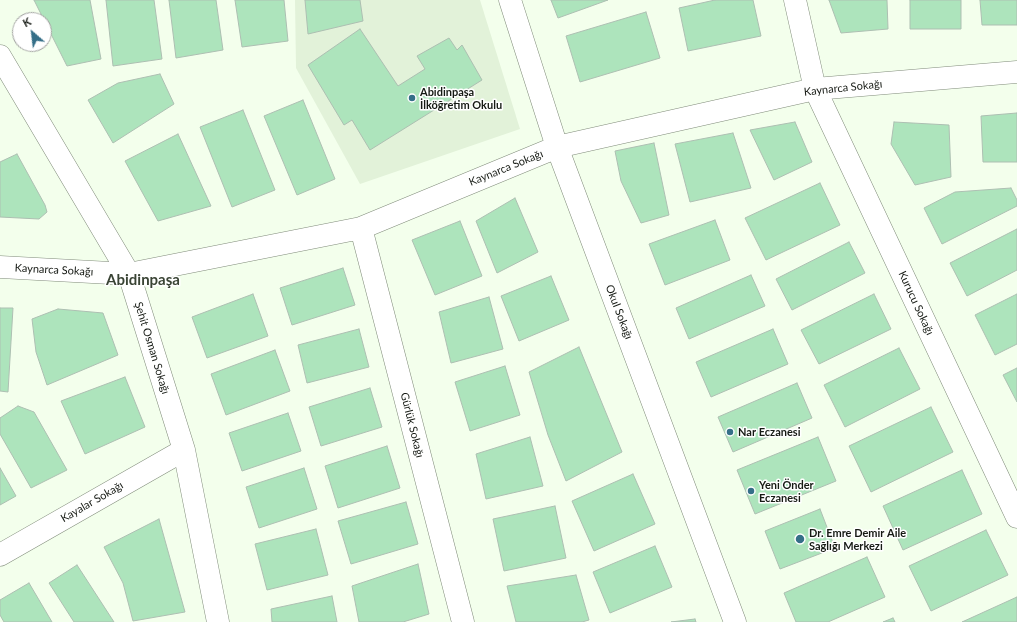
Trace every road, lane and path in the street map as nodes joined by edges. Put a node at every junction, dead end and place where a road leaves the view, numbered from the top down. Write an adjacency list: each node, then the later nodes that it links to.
1 (510, 0): 6 (street, Okul Sokağı)
2 (794, 0): 5 (street, Kurucu Sokağı)
3 (0, 56): 9 (street, Şehit Osman Sokağı)
4 (1017, 72): 5 (street, Kaynarca Sokağı)
5 (815, 89): 6 (street, Kaynarca Sokağı); 11 (street, Kurucu Sokağı)
6 (557, 147): 7 (street, Kaynarca Sokağı); 15 (street, Okul Sokağı)
7 (361, 228): 9 (street, Kaynarca Sokağı); 14 (street, Gürlük Sokağı)
8 (0, 267): 9 (street, Kaynarca Sokağı)
9 (129, 274): 10 (street, Şehit Osman Sokağı)
10 (184, 450): 12 (street, Kayalar Sokağı); 13 (street, Şehit Osman Sokağı)
11 (1017, 517)
12 (0, 555)
13 (218, 622)
14 (463, 622)
15 (735, 622)

